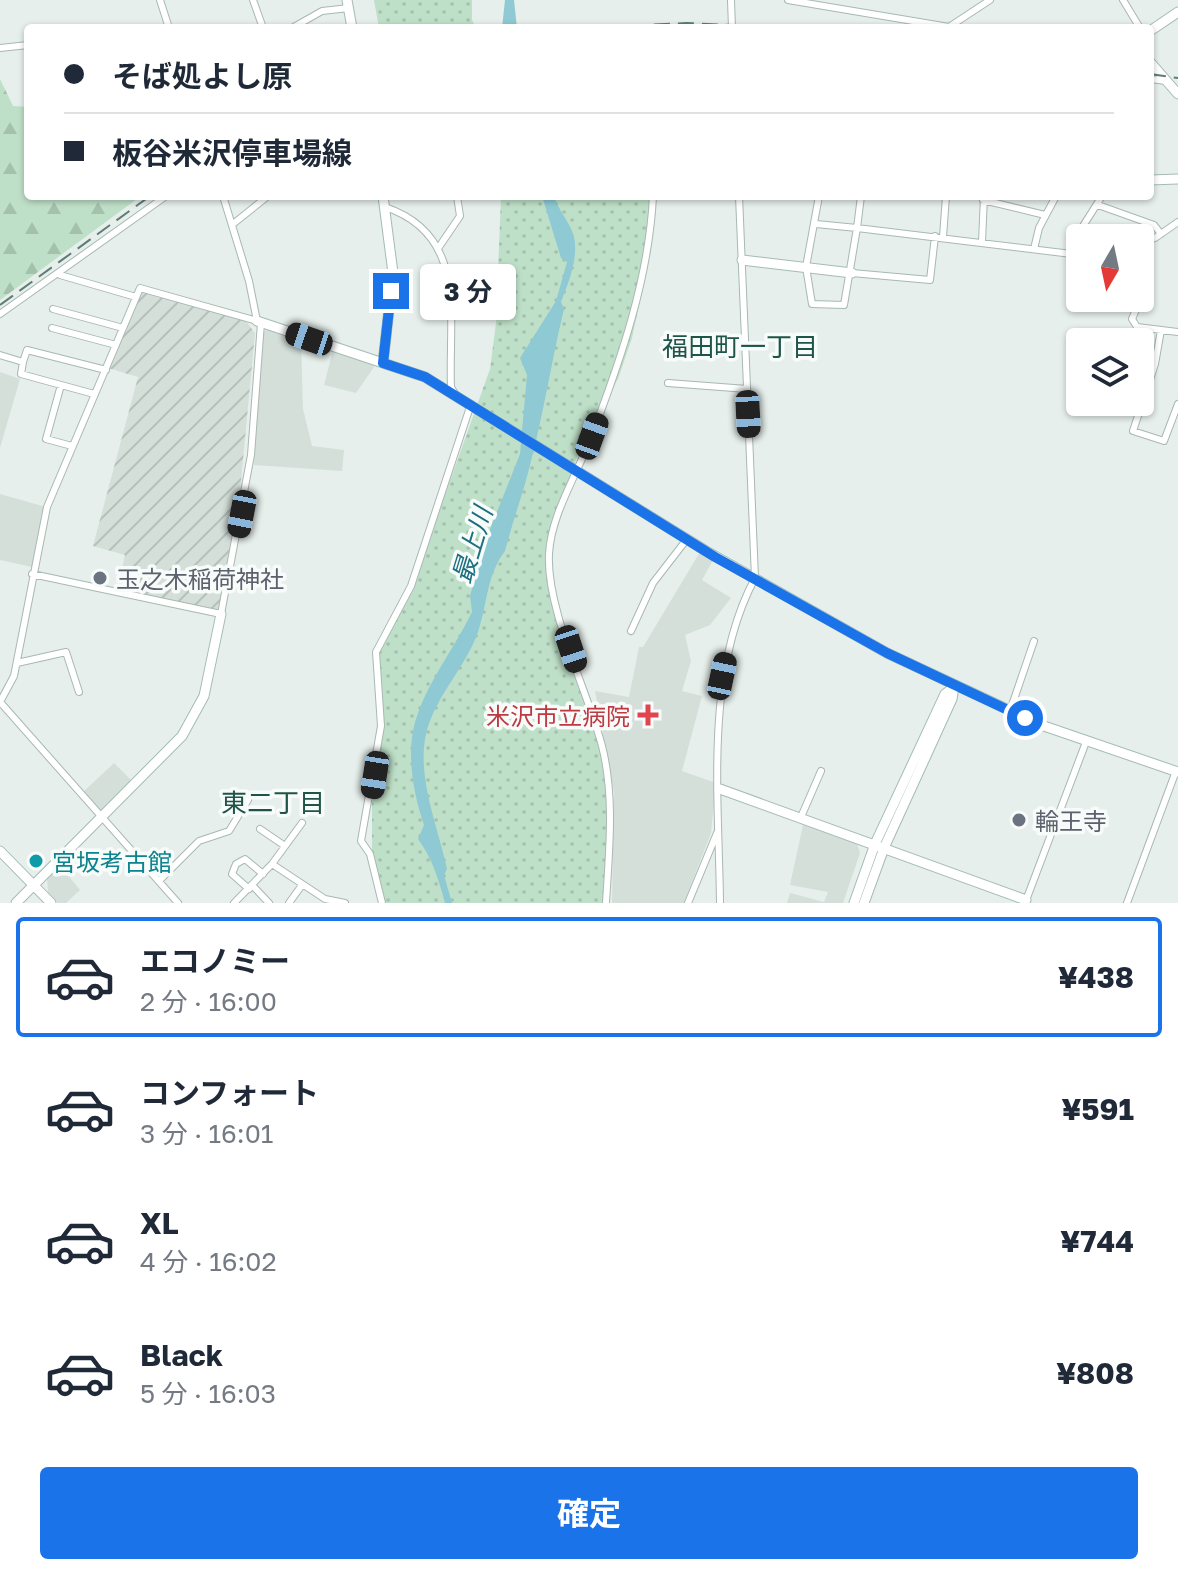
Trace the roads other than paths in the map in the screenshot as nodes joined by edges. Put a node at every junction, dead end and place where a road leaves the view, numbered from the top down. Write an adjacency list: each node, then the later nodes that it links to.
1 (160, 0): 9 (street)
2 (253, 0): 10 (street)
3 (731, 0): 13 (street)
4 (788, 0): 14 (street)
5 (990, 0): 15 (street)
6 (1123, 0): 16 (street)
7 (348, 4): 11 (street); 12 (street)
8 (1178, 12): 17 (street)
9 (168, 24)
10 (262, 24)
11 (299, 24)
12 (351, 24)
13 (732, 24)
14 (931, 24)
15 (954, 24)
16 (1138, 24)
17 (1154, 28)
18 (24, 45): 19 (street)
19 (0, 48)
20 (1154, 67): 22 (street)
21 (1154, 80): 22 (street)
22 (1166, 81): 23 (street)
23 (1178, 94)
24 (1178, 179): 25 (street)
25 (1154, 180)
26 (160, 200): 63 (street)
27 (224, 200): 44 (street)
28 (262, 200): 44 (street)
29 (384, 200): 41 (street)
30 (458, 200): 53 (street)
31 (652, 200): 82 (street)
32 (739, 200): 56 (street)
33 (819, 200): 45 (street)
34 (860, 200): 47 (street)
35 (946, 200): 50 (street)
36 (984, 200): 52 (street)
37 (991, 200): 42 (street)
38 (1054, 200): 42 (street)
39 (1100, 200): 40 (street)
40 (1098, 205): 46 (street); 48 (street)
41 (385, 207): 53 (street); 72 (street)
42 (1045, 215): 54 (street)
43 (1178, 222): 48 (street)
44 (233, 224): 64 (street)
45 (816, 224): 47 (street); 57 (street)
46 (1085, 224)
47 (857, 228): 49 (street); 58 (street)
48 (1161, 234): 51 (street)
49 (935, 236): 50 (street); 58 (street)
50 (943, 237): 52 (street)
51 (1154, 237)
52 (982, 242): 54 (street)
53 (439, 247): 78 (street)
54 (1034, 249): 55 (street)
55 (1066, 253)
56 (742, 260): 57 (street); 76 (street)
57 (806, 267): 58 (street); 58 (street)
58 (852, 273)
59 (60, 275): 60 (street)
60 (136, 297): 64 (street); 66 (street)
61 (53, 309): 66 (street)
62 (1135, 312): 67 (street)
63 (0, 314)
64 (259, 322): 72 (street); 86 (street)
65 (52, 328): 69 (street)
66 (123, 328): 69 (street)
67 (1161, 330): 68 (street); 79 (street)
68 (1178, 332)
69 (116, 345): 73 (street)
70 (0, 355): 71 (street)
71 (23, 362): 73 (street); 75 (street)
72 (383, 363): 78 (street)
73 (106, 370): 77 (street)
74 (668, 383): 76 (street)
75 (61, 385): 77 (street); 81 (street)
76 (747, 389): 85 (street)
77 (94, 394): 81 (street)
78 (455, 394): 80 (street)
79 (1178, 404)
80 (474, 406): 82 (street); 121 (street)
81 (72, 446): 84 (street)
82 (574, 468): 83 (street); 122 (street)
83 (687, 539): 85 (street); 87 (street)
84 (32, 574): 86 (street); 89 (street)
85 (755, 578): 90 (street); 97 (street)
86 (221, 614): 99 (street)
87 (631, 631)
88 (1034, 641): 93 (street)
89 (17, 663): 91 (street); 92 (street)
90 (954, 687): 93 (street); 105 (street)
91 (79, 692)
92 (0, 702): 99 (street)
93 (1010, 711): 94 (street)
94 (1086, 742): 96 (street); 113 (street)
95 (821, 771): 100 (street)
96 (1177, 771): 127 (street)
97 (720, 789): 100 (street); 103 (street)
98 (248, 800): 109 (street)
99 (101, 817): 109 (street); 111 (street)
100 (801, 817): 105 (street)
101 (302, 823): 104 (street)
102 (260, 829): 104 (street)
103 (718, 830): 123 (street); 124 (street)
104 (285, 846): 107 (street)
105 (880, 846): 113 (street); 125 (street); 126 (street)
106 (0, 851): 111 (street)
107 (272, 864): 108 (street); 110 (street)
108 (263, 874): 112 (street); 112 (street)
109 (159, 881): 116 (street)
110 (302, 885): 119 (street); 120 (street)
111 (35, 886): 114 (street); 115 (street)
112 (250, 887): 117 (street); 118 (street)
113 (1026, 902)
114 (16, 903)
115 (51, 903)
116 (178, 903)
117 (234, 903)
118 (269, 903)
119 (289, 903)
120 (345, 903)
121 (382, 903)
122 (606, 903)
123 (688, 903)
124 (720, 903)
125 (854, 903)
126 (864, 903)
127 (1127, 903)

